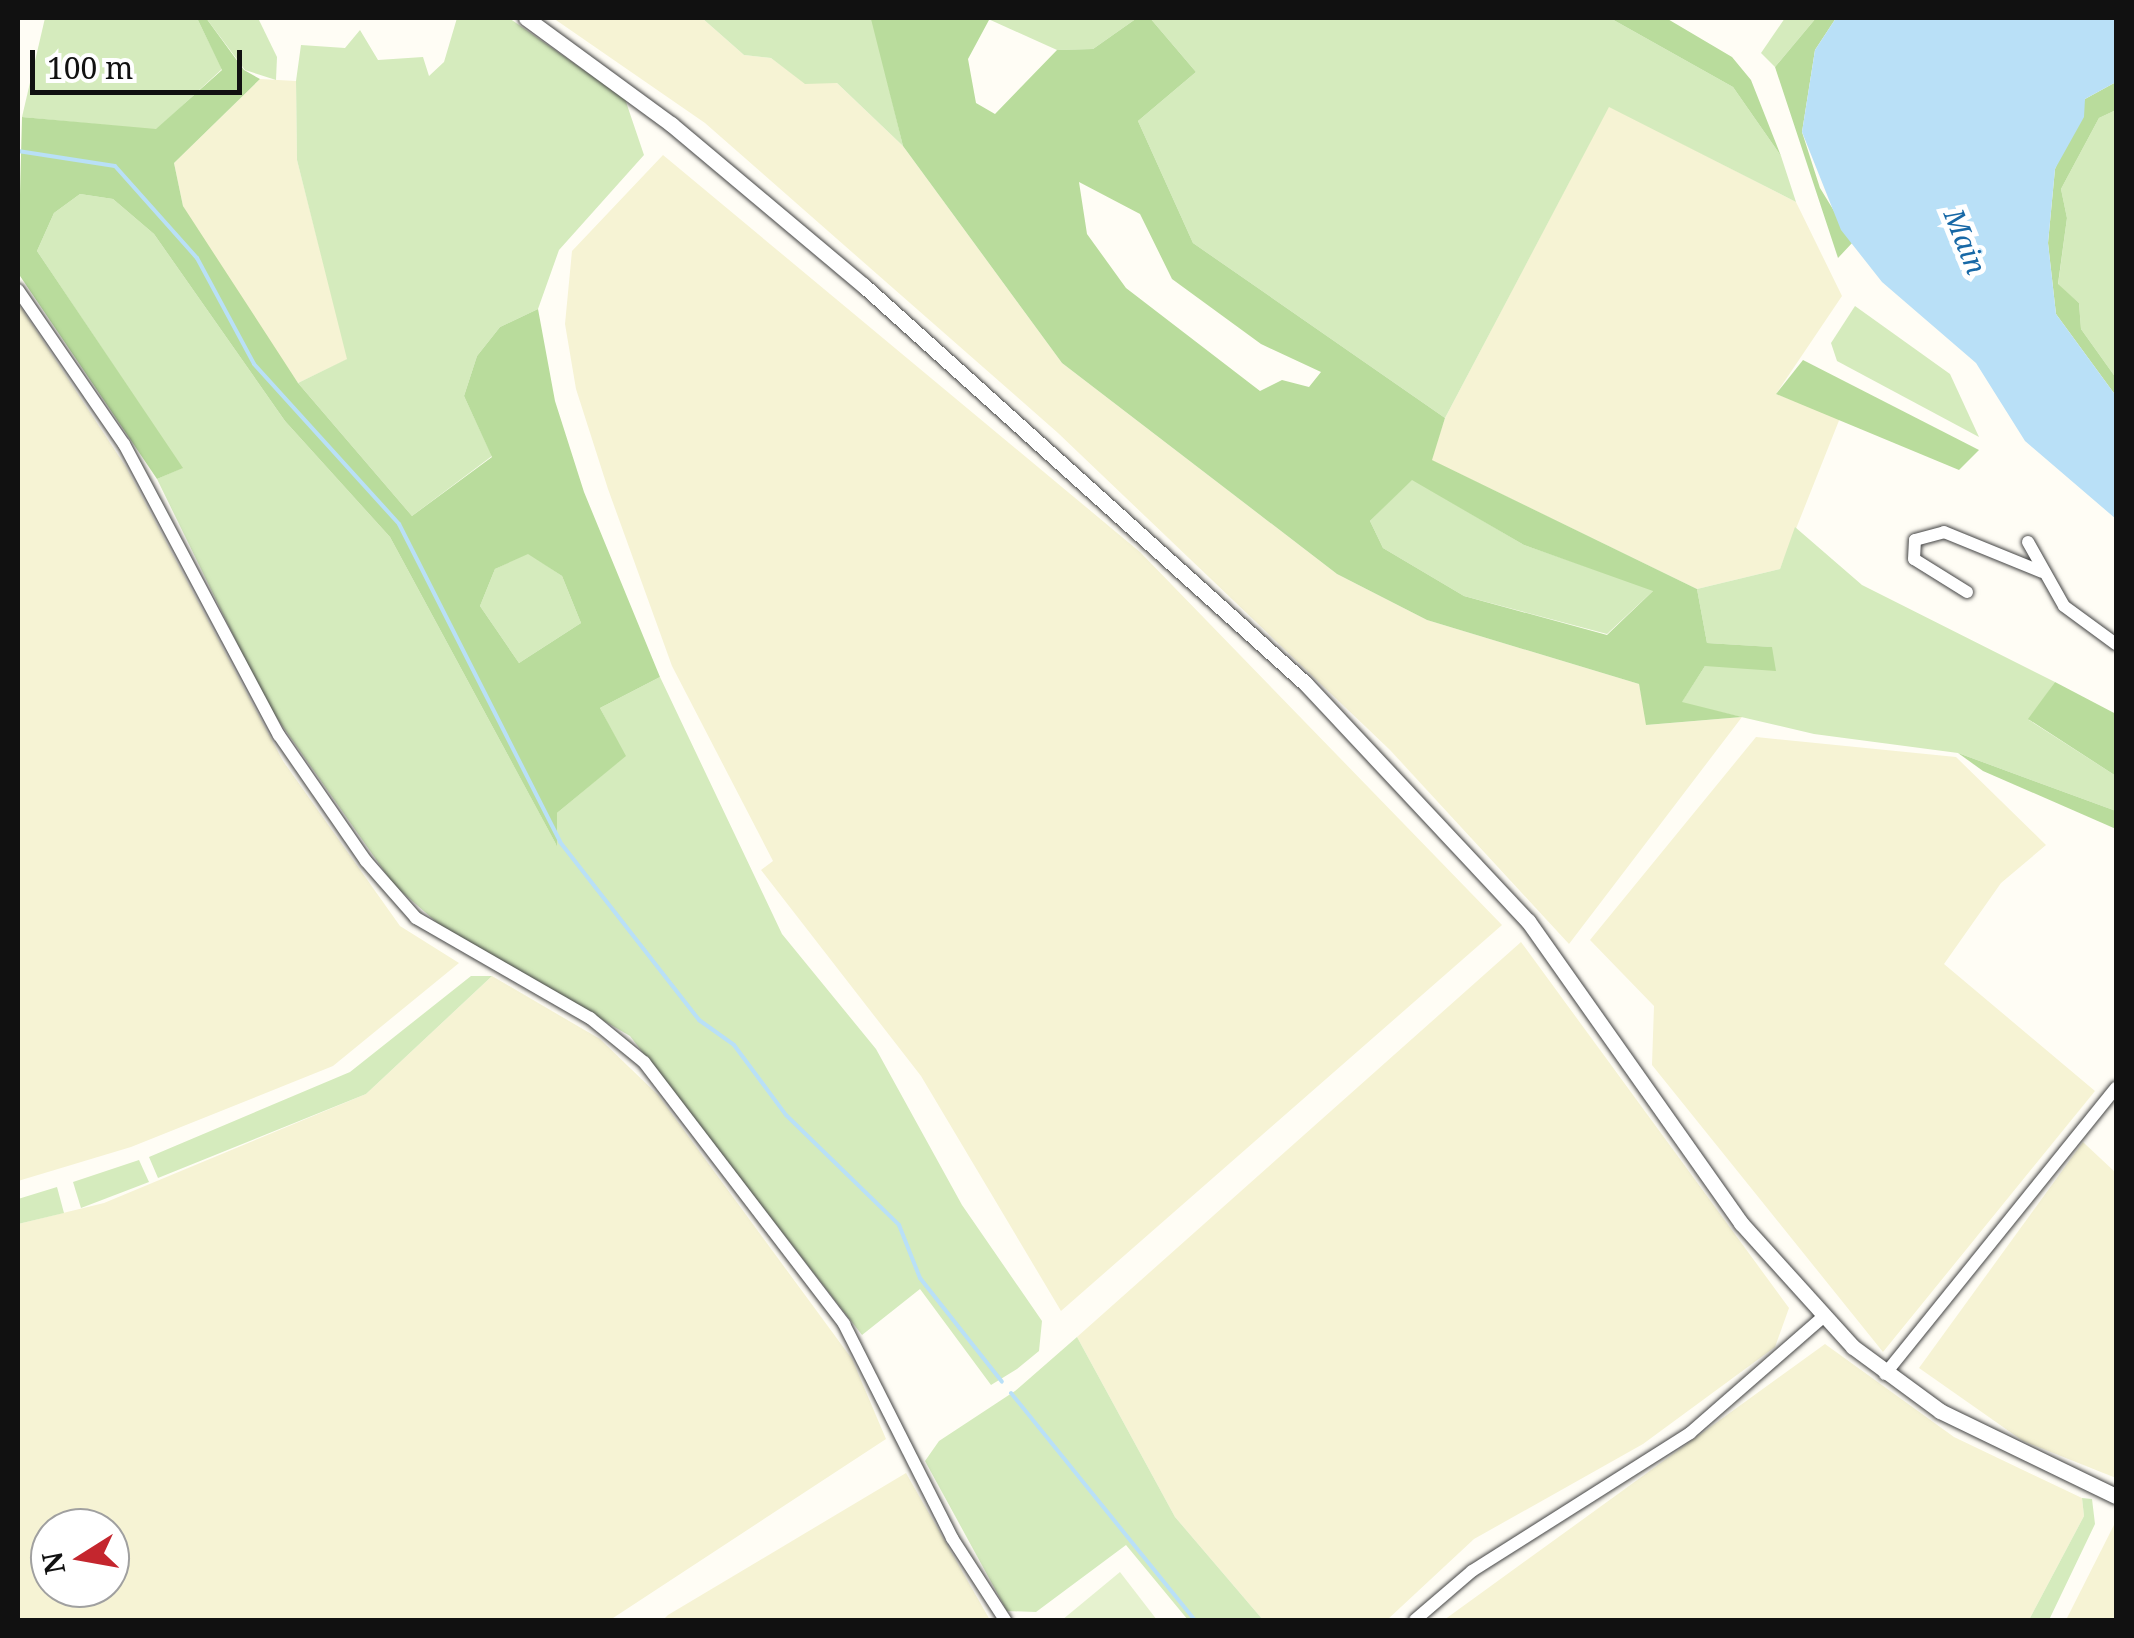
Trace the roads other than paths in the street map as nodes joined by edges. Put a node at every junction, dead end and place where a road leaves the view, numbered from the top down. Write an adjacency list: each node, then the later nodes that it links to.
1 (526, 18): 8 (street)
2 (18, 290): 11 (street)
3 (2028, 542): 4 (street)
4 (2042, 572): 5 (street); 6 (street)
5 (1968, 592)
6 (2116, 644)
7 (2116, 1088): 9 (street)
8 (1823, 1317): 9 (street); 12 (street)
9 (1886, 1374): 10 (street)
10 (2116, 1496)
11 (1005, 1620)
12 (1415, 1620)

